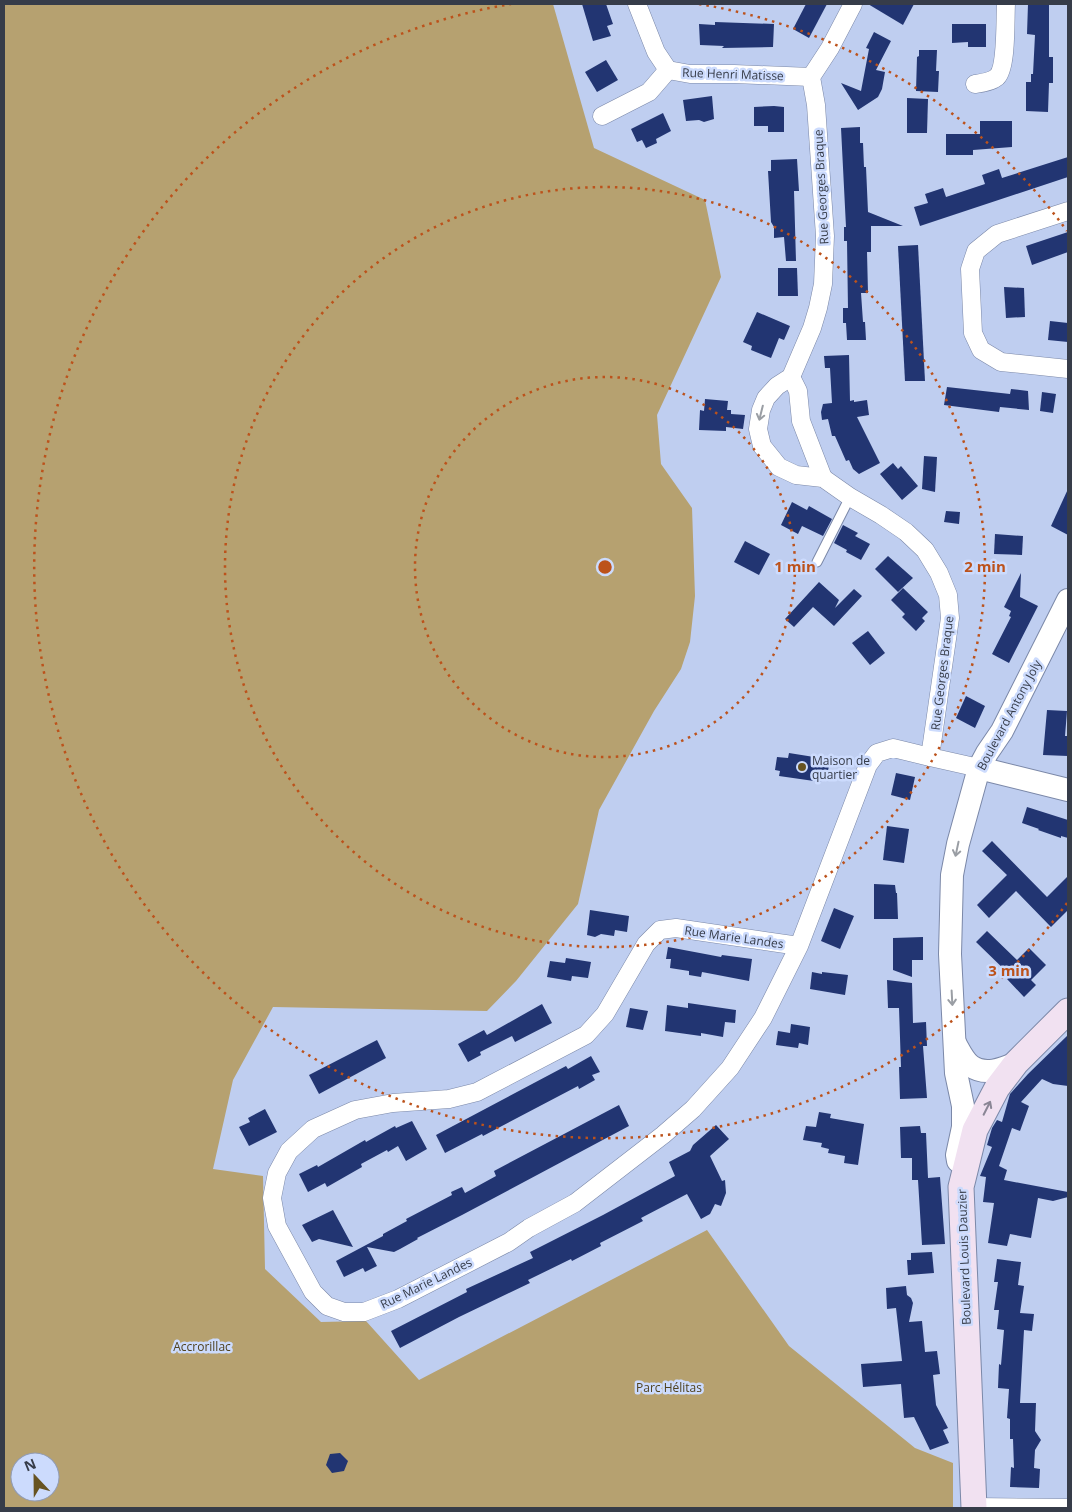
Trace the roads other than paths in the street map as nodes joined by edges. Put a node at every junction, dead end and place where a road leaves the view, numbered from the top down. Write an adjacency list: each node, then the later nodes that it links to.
1 (637, 4): 4 (street, Rue Henri Matisse)
2 (854, 4): 5 (street)
3 (1006, 4): 6 (street)
4 (668, 70): 5 (street, Rue Henri Matisse); 7 (street)
5 (812, 77): 10 (street, Rue Georges Braque)
6 (975, 84)
7 (602, 116)
8 (1068, 211): 9 (street)
9 (1068, 370)
10 (791, 377): 11 (street); 11 (street, Rue Georges Braque, one-way to 11)
11 (823, 478): 12 (street, Rue Georges Braque)
12 (850, 497): 13 (lane); 16 (street, Rue Georges Braque)
13 (817, 562)
14 (1068, 600): 15 (street, Boulevard Antony Joly)
15 (1002, 731): 17 (street, Boulevard Antony Joly); 18 (street)
16 (930, 757): 17 (street); 21 (street, Rue Marie Landes)
17 (979, 768): 18 (street); 20 (street, Boulevard Antony Joly)
18 (1006, 775): 19 (street); 20 (street)
19 (1068, 790)
20 (969, 801): 23 (street, Boulevard Antony Joly, one-way to 23)
21 (799, 946): 21 (street, Rue Marie Landes)
22 (1068, 1012): 24 (main road, Boulevard Louis Dauzier)
23 (955, 1043): 24 (street); 25 (street, Boulevard Antony Joly)
24 (1016, 1063): 25 (main road, Boulevard Louis Dauzier, one-way to 24)
25 (961, 1187): 26 (main road, Boulevard Louis Dauzier)
26 (974, 1508): 27 (street)
27 (1067, 1508)

